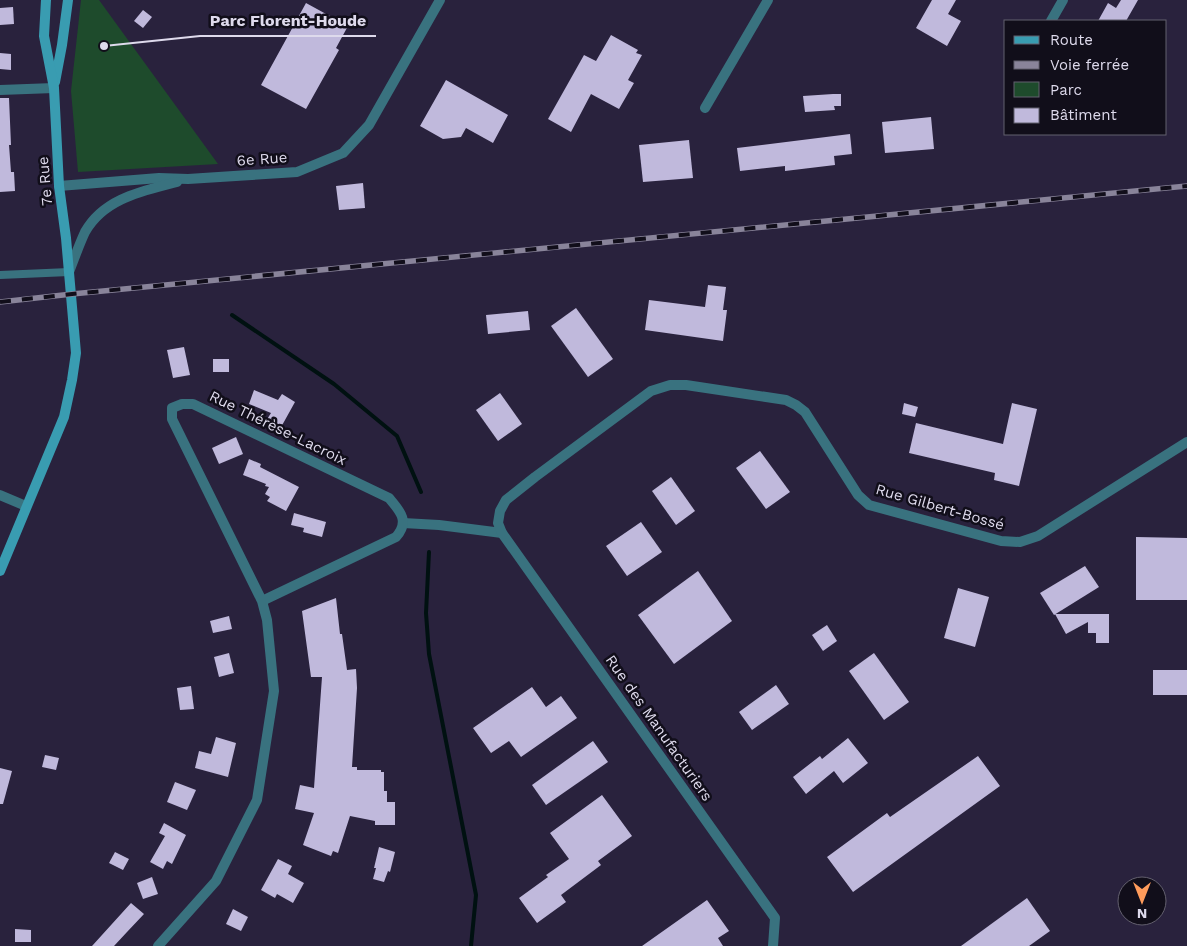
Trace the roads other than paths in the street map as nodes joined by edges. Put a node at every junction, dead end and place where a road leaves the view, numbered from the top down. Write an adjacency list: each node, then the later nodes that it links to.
1 (46, 0): 7 (main road, 7e Rue)
2 (68, 0): 7 (main road, 7e Rue)
3 (440, 0): 10 (street, 6e Rue)
4 (768, 0): 9 (street)
5 (1063, 0): 6 (street)
6 (1052, 20)
7 (54, 88): 8 (street); 11 (main road, 7e Rue)
8 (0, 90)
9 (705, 108)
10 (188, 179): 11 (street, 6e Rue); 12 (street)
11 (59, 186): 12 (main road, 7e Rue)
12 (69, 272): 13 (lane); 16 (main road, 7e Rue)
13 (0, 275)
14 (1187, 442): 18 (street, Rue Gilbert-Bossé)
15 (0, 495): 16 (street)
16 (26, 506): 19 (main road, 7e Rue)
17 (403, 523): 18 (street); 20 (street); 20 (street, Rue Thérèse-Lacroix)
18 (502, 534): 22 (street, Rue des Manufacturiers)
19 (0, 571)
20 (262, 601): 21 (street, Rue Thérèse-Lacroix)
21 (158, 946)
22 (773, 946)

